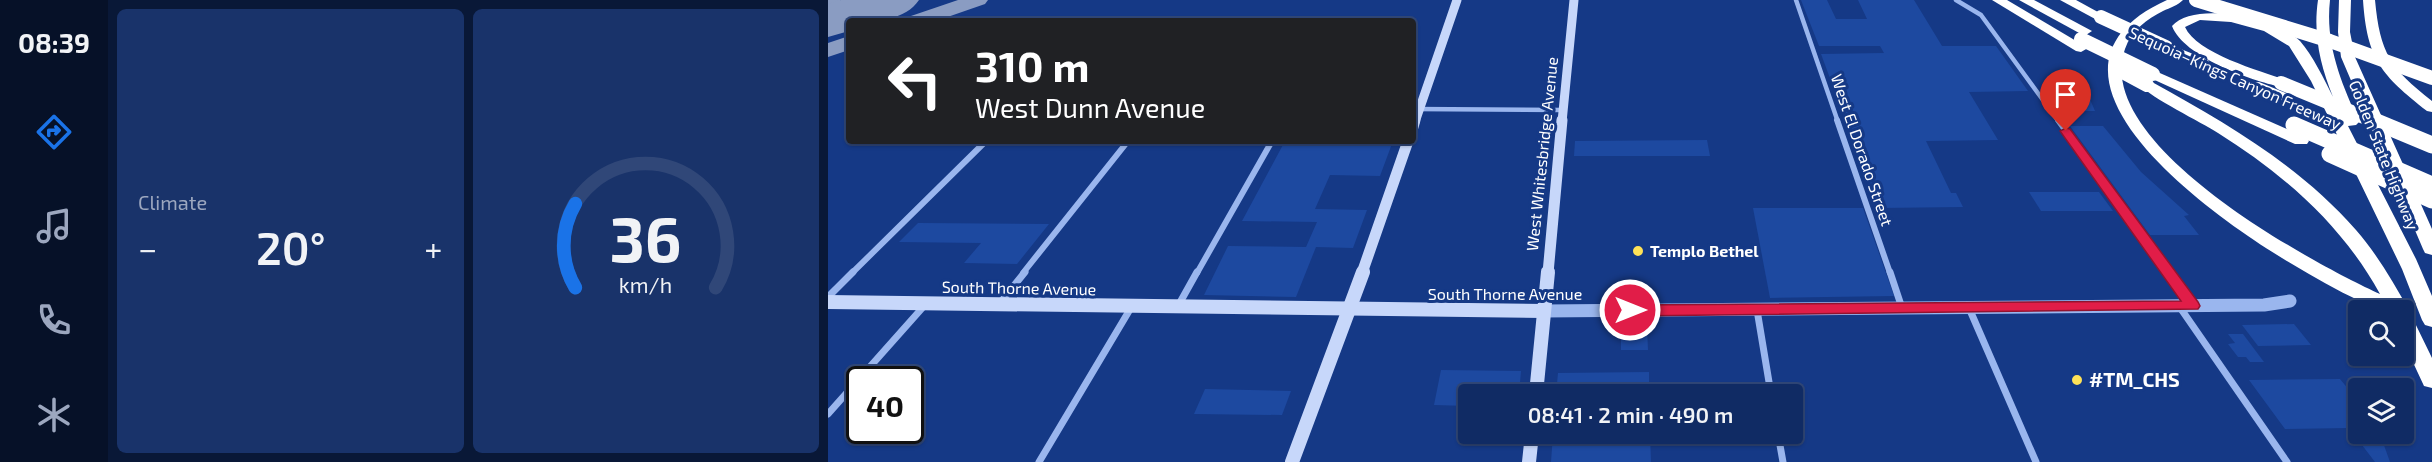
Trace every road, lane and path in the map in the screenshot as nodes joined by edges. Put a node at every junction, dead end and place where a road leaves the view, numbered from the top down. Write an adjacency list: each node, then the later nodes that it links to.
1 (1457, 0): 19 (main road)
2 (1574, 0): 20 (main road, West Whitesbridge Avenue)
3 (1796, 0): 42 (street, West El Dorado Street)
4 (1956, 0): 41 (street)
5 (1998, 0): 14 (highway)
6 (2005, 0): 14 (highway)
7 (2025, 0): 14 (highway, Sequoia–Kings Canyon Freeway)
8 (2066, 0): 26 (highway, Sequoia–Kings Canyon Freeway, bridge)
9 (2177, 0): 33 (highway)
10 (2196, 0): 17 (highway, bridge)
11 (2324, 0): 31 (highway, Golden State Highway)
12 (2345, 0): 15 (highway, Golden State Highway)
13 (2369, 0): 18 (highway)
14 (2083, 39): 16 (highway, bridge); 16 (highway, Sequoia–Kings Canyon Freeway)
15 (2348, 57): 29 (highway); 30 (highway, Golden State Highway)
16 (2152, 74): 27 (highway, Sequoia–Kings Canyon Freeway, bridge); 28 (highway, bridge); 34 (highway)
17 (2432, 78)
18 (2432, 108)
19 (1416, 109): 20 (street)
20 (1562, 110): 46 (main road, West Whitesbridge Avenue)
21 (983, 144): 32 (street)
22 (1126, 144): 37 (street)
23 (1270, 144): 39 (street)
24 (1407, 144): 44 (main road)
25 (2432, 145): 31 (highway, bridge)
26 (2432, 158)
27 (2432, 184)
28 (2432, 200)
29 (2432, 210)
30 (2432, 249)
31 (2411, 269): 48 (highway, Golden State Highway)
32 (828, 299): 36 (main road, South Thorne Avenue)
33 (2377, 300)
34 (2392, 300)
35 (2290, 301): 41 (street, South Thorne Avenue)
36 (927, 303): 37 (main road, South Thorne Avenue); 54 (street)
37 (1000, 304): 38 (main road, South Thorne Avenue)
38 (1133, 306): 39 (main road, South Thorne Avenue); 57 (street)
39 (1178, 306): 44 (main road, South Thorne Avenue)
40 (2179, 306): 41 (street, South Thorne Avenue); 43 (street, South Thorne Avenue); 62 (street)
41 (2193, 306)
42 (1902, 308): 43 (street, South Thorne Avenue); 45 (street, South Thorne Avenue)
43 (1969, 308): 61 (street)
44 (1350, 309): 46 (main road, South Thorne Avenue); 58 (main road)
45 (1757, 309): 46 (street, South Thorne Avenue); 53 (street)
46 (1544, 311): 52 (main road, West Whitesbridge Avenue)
47 (2414, 319): 49 (highway)
48 (2432, 320)
49 (2432, 327)
50 (2414, 342): 51 (highway)
51 (2432, 380)
52 (1537, 384)
53 (1769, 384)
54 (828, 414)
55 (1531, 444): 59 (main road)
56 (1780, 444): 60 (street)
57 (1039, 462)
58 (1292, 462)
59 (1529, 462)
60 (1783, 462)
61 (2036, 462)
62 (2287, 462)

